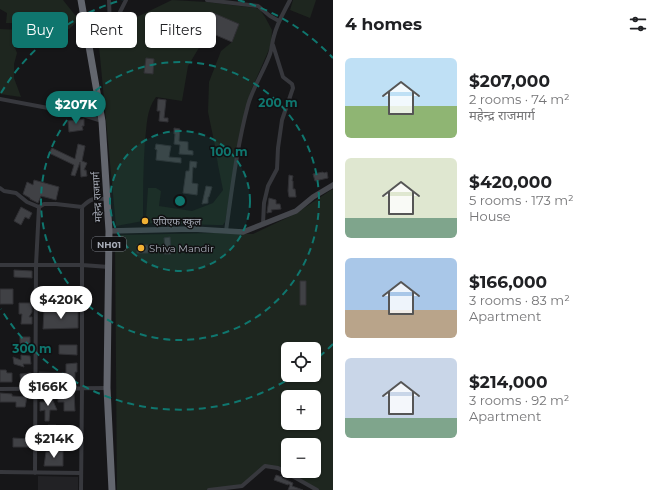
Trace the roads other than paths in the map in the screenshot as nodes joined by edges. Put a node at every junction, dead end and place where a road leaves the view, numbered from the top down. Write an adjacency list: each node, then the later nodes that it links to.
1 (81, 0): 9 (highway, महेन्द्र राजमार्ग / NH01)
2 (109, 0): 3 (street)
3 (126, 0)
4 (207, 0): 6 (street)
5 (290, 0): 6 (street)
6 (279, 21): 7 (street)
7 (273, 45): 15 (street); 17 (street)
8 (0, 99): 9 (street)
9 (102, 121): 12 (highway, महेन्द्र राजमार्ग / NH01)
10 (333, 184): 15 (street)
11 (0, 188): 13 (street)
12 (107, 198): 14 (street); 16 (highway, महेन्द्र राजमार्ग / NH01)
13 (38, 207): 14 (street); 19 (street)
14 (82, 207): 20 (street)
15 (263, 224): 17 (street)
16 (109, 231): 17 (street); 21 (highway, महेन्द्र राजमार्ग / NH01)
17 (226, 231)
18 (0, 265): 19 (street)
19 (36, 265): 20 (street); 22 (street)
20 (82, 265): 21 (street); 25 (street)
21 (109, 268): 23 (highway, महेन्द्र राजमार्ग / NH01)
22 (36, 388): 24 (street); 25 (street); 27 (street)
23 (107, 388): 25 (street); 30 (highway, महेन्द्र राजमार्ग / NH01)
24 (0, 389)
25 (82, 389): 28 (street)
26 (0, 472): 27 (street)
27 (35, 472): 28 (street)
28 (81, 473): 29 (street)
29 (81, 490)
30 (112, 490)
31 (209, 490): 32 (street)
32 (317, 490)

